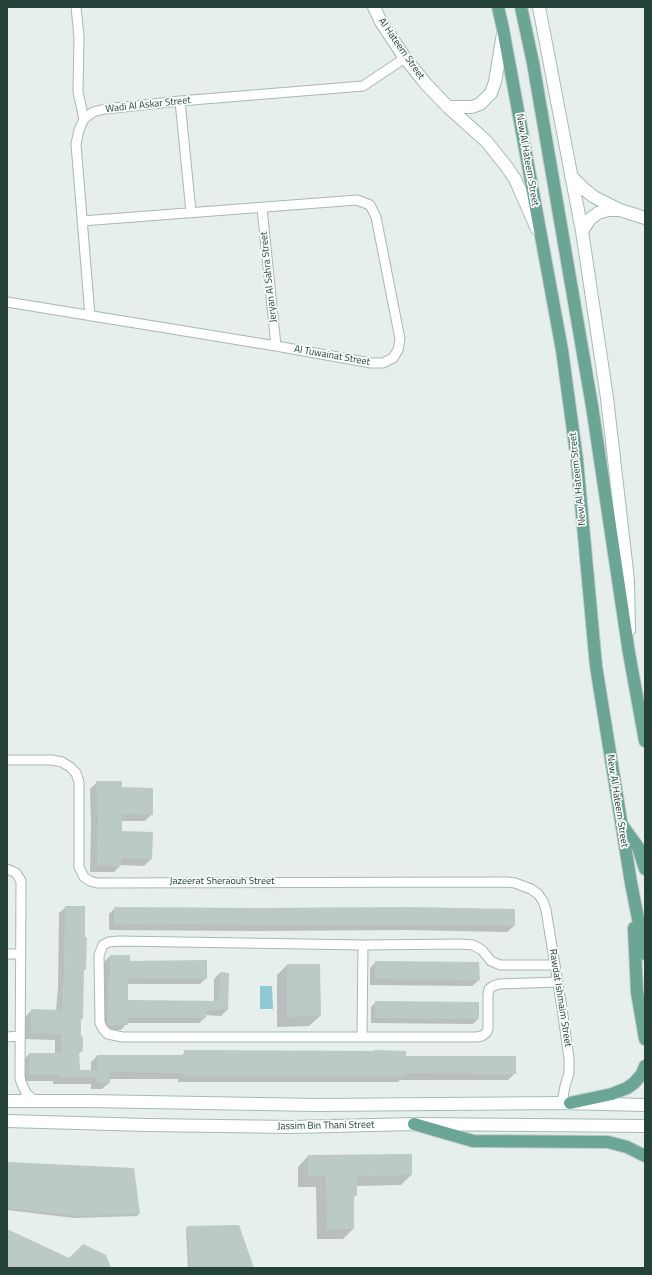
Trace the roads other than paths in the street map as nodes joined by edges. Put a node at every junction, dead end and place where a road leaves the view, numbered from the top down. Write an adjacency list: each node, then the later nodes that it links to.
1 (76, 7): 10 (street)
2 (374, 7): 7 (main road, Al Hateem Street)
3 (498, 7): 6 (main road, New Al Hateem Street)
4 (521, 7): 22 (main road)
5 (539, 7): 11 (main road)
6 (503, 29): 9 (main road); 18 (main road, New Al Hateem Street)
7 (405, 58): 8 (street, Wadi Al Askar Street); 9 (main road, Al Hateem Street)
8 (180, 101): 10 (street, Wadi Al Askar Street); 14 (street)
9 (448, 107): 18 (main road, Al Hateem Street)
10 (84, 119): 16 (street)
11 (571, 176): 13 (main road); 17 (main road)
12 (262, 208): 14 (street, Al Tuwainat Street); 21 (street, Jeryan Al Sahra Street); 21 (street, Al Tuwainat Street)
13 (620, 210): 15 (main road); 17 (main road)
14 (191, 212): 16 (street, Al Tuwainat Street)
15 (645, 218)
16 (82, 222): 20 (street)
17 (582, 230): 22 (main road)
18 (542, 239): 25 (main road, New Al Hateem Street)
19 (7, 302): 20 (street, Al Tuwainat Street)
20 (90, 316): 21 (street, Al Tuwainat Street)
21 (276, 346)
22 (628, 653): 23 (main road)
23 (645, 740)
24 (7, 760): 29 (street, Jazeerat Sheraouh Street)
25 (621, 824): 27 (main road); 28 (main road, New Al Hateem Street)
26 (7, 869): 32 (street)
27 (645, 869)
28 (631, 883): 33 (main road, New Al Hateem Street); 39 (main road)
29 (538, 894): 34 (street, Rawdat Ishmaim Street)
30 (363, 944): 34 (street); 38 (street); 38 (street)
31 (7, 954): 32 (street)
32 (20, 954): 37 (street)
33 (645, 954)
34 (555, 965): 35 (street, Rawdat Ishmaim Street)
35 (558, 982): 38 (street); 43 (street, Rawdat Ishmaim Street)
36 (7, 1036): 37 (street)
37 (20, 1036): 42 (street)
38 (362, 1038)
39 (645, 1039)
40 (645, 1066): 43 (main road)
41 (7, 1101): 42 (main road, Jassim Bin Thani Street)
42 (35, 1101): 43 (main road, Jassim Bin Thani Street)
43 (566, 1103): 44 (main road, Jassim Bin Thani Street)
44 (645, 1105)
45 (7, 1121): 46 (main road, Jassim Bin Thani Street)
46 (414, 1124): 47 (main road, Jassim Bin Thani Street); 48 (main road)
47 (645, 1126)
48 (645, 1156)

